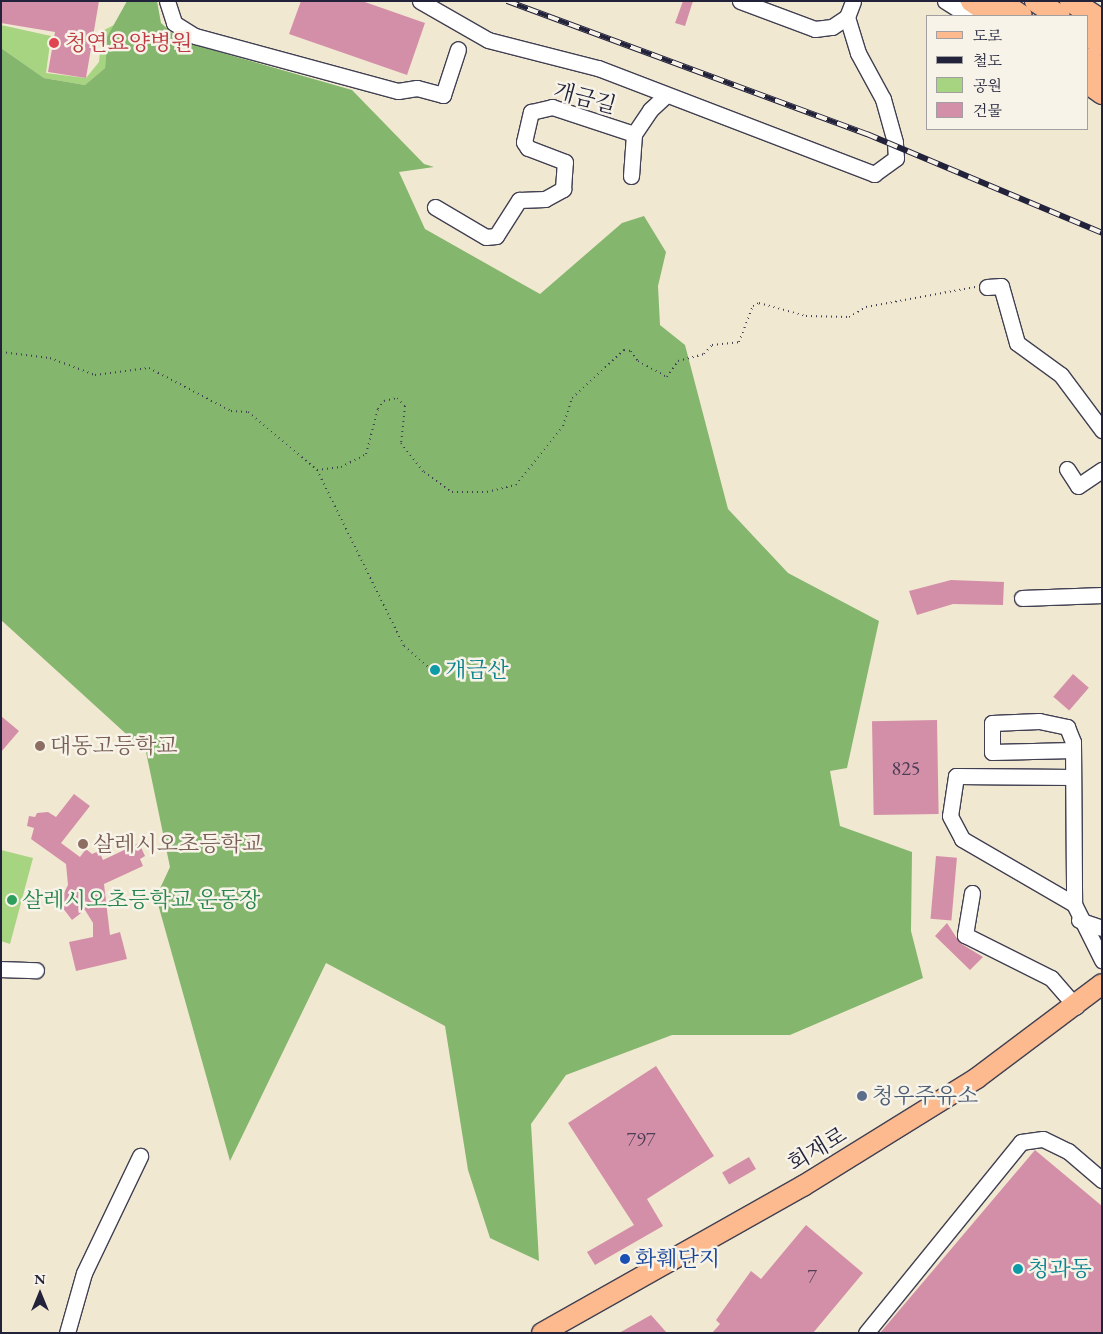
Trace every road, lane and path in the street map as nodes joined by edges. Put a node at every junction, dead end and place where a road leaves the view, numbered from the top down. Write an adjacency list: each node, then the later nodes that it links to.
1 (167, 1): 18 (street)
2 (420, 1): 24 (street, 개금길)
3 (740, 1): 14 (street)
4 (852, 1): 14 (street)
5 (945, 1): 10 (street)
6 (972, 1): 11 (highway)
7 (998, 1): 12 (highway)
8 (1036, 1): 13 (highway)
9 (1071, 1): 15 (highway)
10 (967, 15)
11 (993, 15)
12 (1019, 15)
13 (1057, 15)
14 (847, 18): 24 (street, 개금길)
15 (1102, 21)
16 (1088, 35): 17 (highway)
17 (1102, 44)
18 (458, 49)
19 (1088, 60): 20 (highway)
20 (1102, 69)
21 (1088, 83): 23 (highway)
22 (1088, 93): 25 (street)
23 (1102, 93)
24 (666, 96): 26 (street, 개금길)
25 (1102, 101)
26 (634, 134): 27 (street); 28 (street, 개금길)
27 (631, 176)
28 (435, 207)
29 (987, 287): 31 (street); 33 (path)
30 (1, 352): 33 (path)
31 (1102, 430)
32 (1066, 469): 34 (street)
33 (317, 470): 37 (path)
34 (1102, 470)
35 (1102, 595): 36 (street)
36 (1022, 598)
37 (434, 672)
38 (1073, 750): 38 (street); 39 (street)
39 (1073, 777): 41 (street); 41 (street)
40 (972, 893): 48 (street)
41 (1074, 904): 42 (street)
42 (1079, 920): 43 (street); 44 (street)
43 (1102, 928)
44 (1102, 960)
45 (1, 969): 46 (street)
46 (36, 970)
47 (1101, 984): 48 (main road, 회재로)
48 (1076, 1007): 52 (main road, 회재로)
49 (140, 1156): 51 (street)
50 (1102, 1180): 53 (street)
51 (67, 1333)
52 (542, 1333)
53 (866, 1333)

